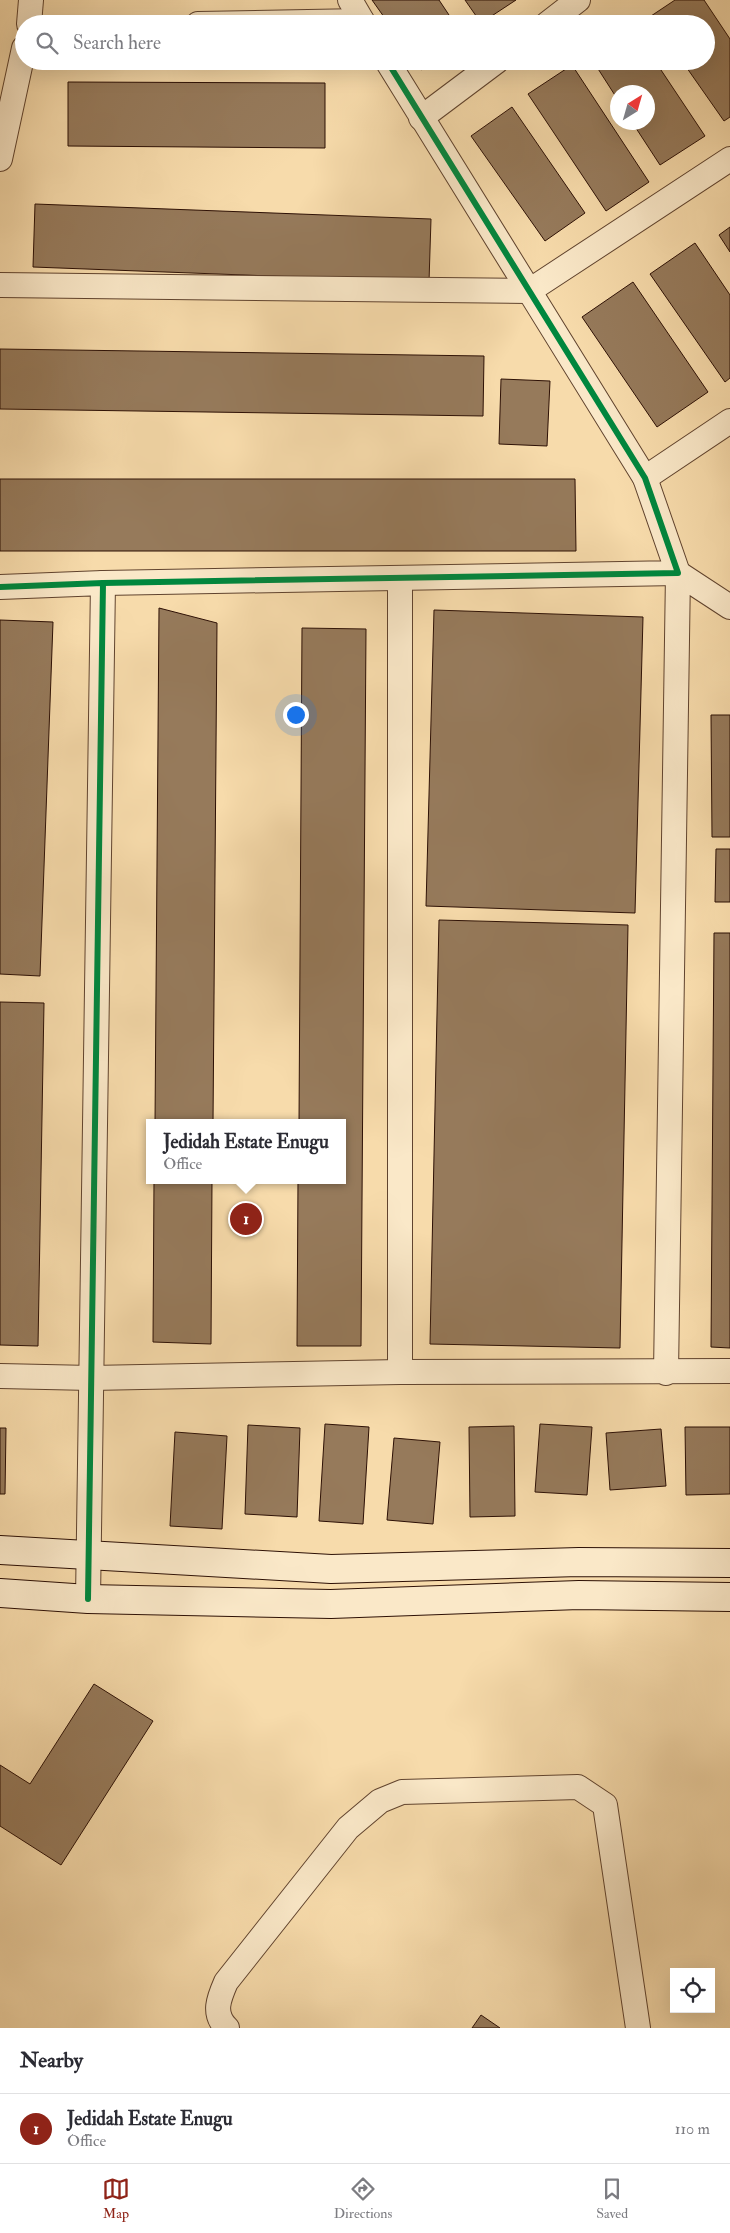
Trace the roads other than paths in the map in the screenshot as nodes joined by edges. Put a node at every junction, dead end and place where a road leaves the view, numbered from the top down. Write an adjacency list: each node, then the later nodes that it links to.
1 (31, 0): 4 (street)
2 (350, 0): 5 (street)
3 (578, 0): 6 (street)
4 (30, 15)
5 (359, 15)
6 (558, 15)
7 (19, 70): 11 (street)
8 (392, 70): 10 (street)
9 (484, 70): 10 (street)
10 (421, 118): 14 (street)
11 (0, 159)
12 (730, 159): 14 (street)
13 (0, 286): 14 (street)
14 (529, 291): 16 (street)
15 (730, 421): 16 (street)
16 (645, 478): 17 (street)
17 (678, 573): 18 (street); 21 (street); 24 (street)
18 (400, 578): 19 (street); 23 (street)
19 (103, 584): 20 (street); 26 (street)
20 (0, 587)
21 (730, 607)
22 (730, 1371): 24 (street)
23 (400, 1372): 24 (street); 26 (street)
24 (666, 1372)
25 (0, 1376): 26 (street)
26 (92, 1378): 28 (street)
27 (0, 1550): 28 (street)
28 (90, 1555): 29 (street); 32 (street)
29 (730, 1563)
30 (0, 1593): 32 (street)
31 (730, 1597): 32 (street)
32 (88, 1599)
33 (226, 2028): 34 (street)
34 (638, 2028)

